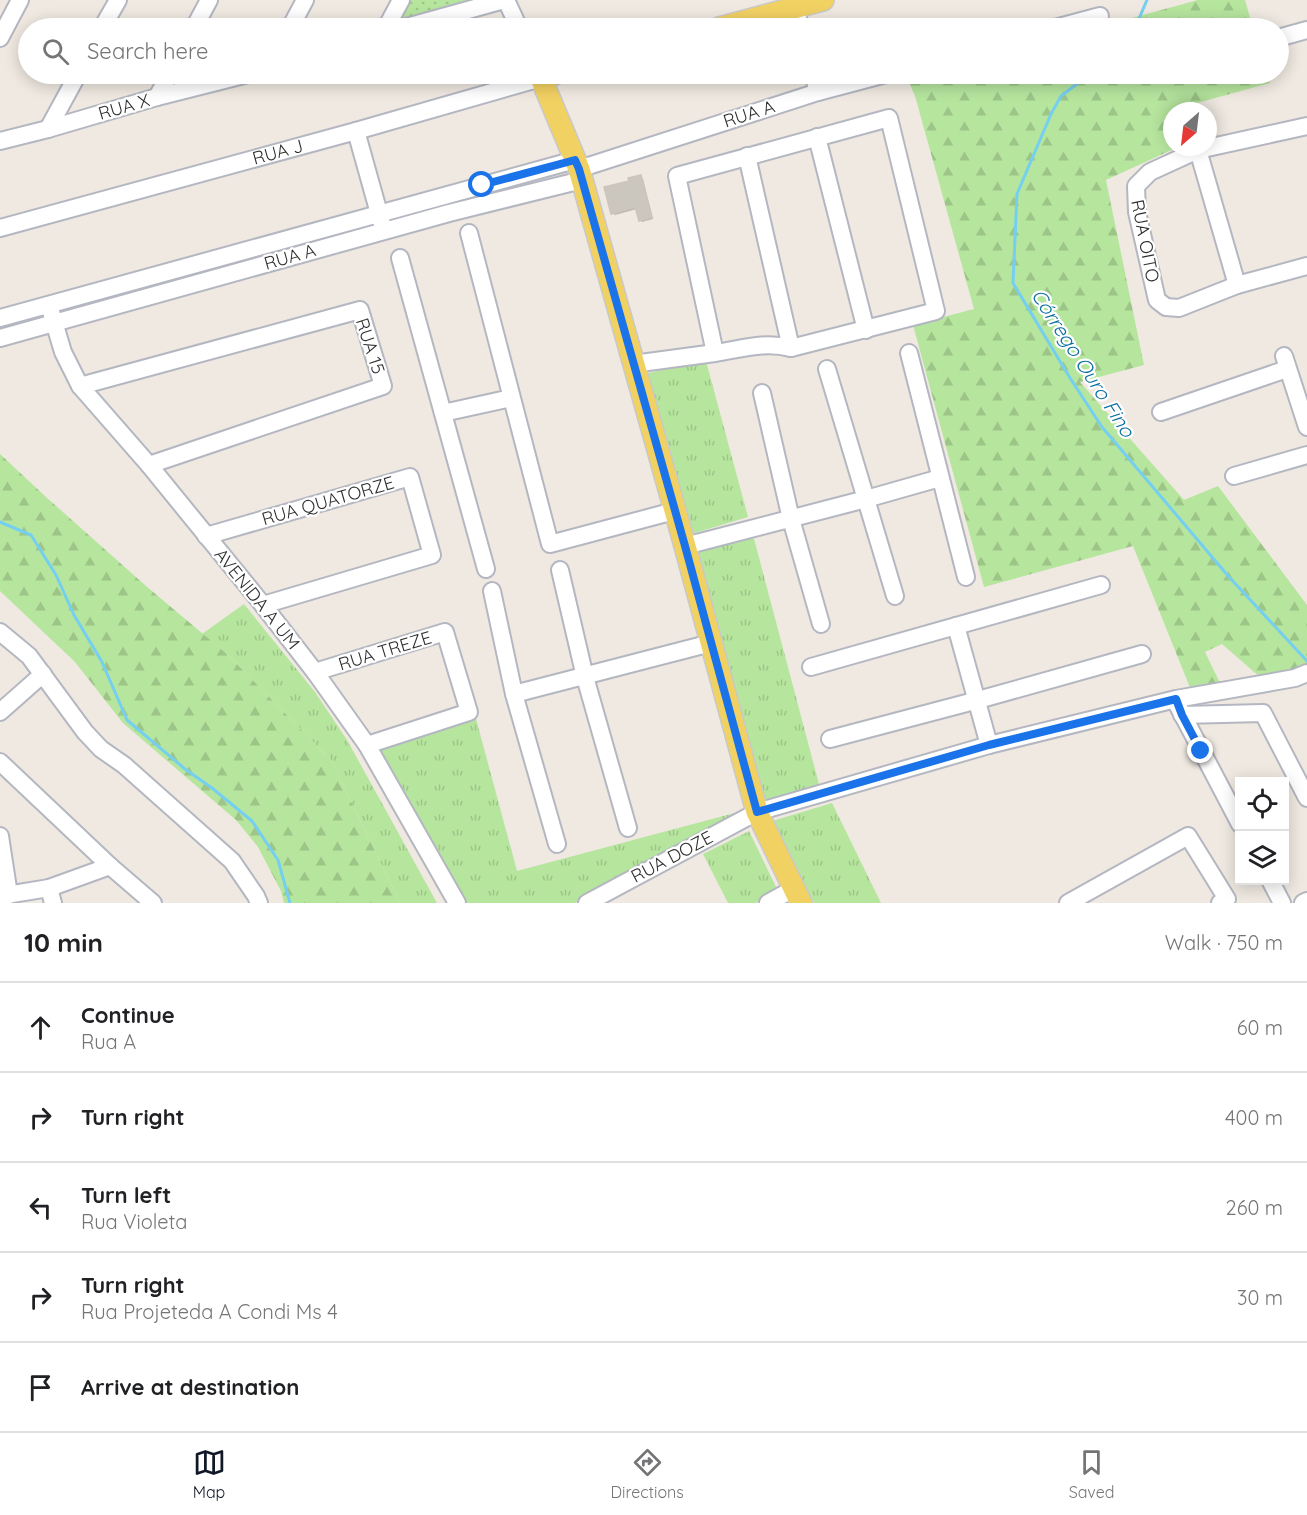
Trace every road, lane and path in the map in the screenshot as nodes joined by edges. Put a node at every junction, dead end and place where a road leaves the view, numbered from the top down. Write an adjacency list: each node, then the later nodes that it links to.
1 (20, 0): 21 (street)
2 (118, 0): 10 (street)
3 (209, 0): 11 (street)
4 (305, 0): 12 (street)
5 (401, 0): 13 (street)
6 (505, 0): 14 (street); 15 (street)
7 (823, 0): 8 (main road)
8 (795, 8): 16 (main road); 17 (street)
9 (1101, 16): 18 (street)
10 (108, 18)
11 (199, 18)
12 (295, 18)
13 (391, 18)
14 (439, 18)
15 (514, 18)
16 (757, 18)
17 (798, 18)
18 (1093, 18)
19 (1307, 30): 20 (street)
20 (1289, 35)
21 (0, 38)
22 (73, 84): 31 (street)
23 (164, 84): 30 (street)
24 (208, 84): 30 (street, RUA X)
25 (514, 84): 32 (street, RUA J)
26 (548, 84): 40 (main road)
27 (816, 84): 29 (street)
28 (848, 84): 29 (street, RUA A)
29 (818, 92): 40 (street, RUA A)
30 (157, 97): 31 (street, RUA X)
31 (48, 129): 35 (street, RUA X)
32 (356, 130): 41 (street); 42 (street, RUA J)
33 (1306, 131): 36 (street, RUA OITO)
34 (817, 137): 37 (street); 53 (street); 53 (street)
35 (0, 141)
36 (1217, 147)
37 (747, 156): 55 (street); 56 (street)
38 (1185, 156): 49 (street, RUA OITO)
39 (1200, 156): 49 (street)
40 (578, 169): 41 (street, RUA A); 43 (street, RUA A); 58 (main road)
41 (380, 214): 43 (street); 45 (street, RUA A)
42 (0, 228)
43 (384, 231): 47 (street, RUA A)
44 (469, 233): 62 (street)
45 (280, 241): 47 (street); 50 (street, RUA A)
46 (400, 258): 64 (street)
47 (285, 259): 52 (street, RUA A)
48 (1307, 266): 49 (street)
49 (1237, 285)
50 (49, 305): 51 (street, RUA A); 52 (street, AVENIDA A UM)
51 (0, 318)
52 (55, 323): 54 (street, RUA A); 60 (street, AVENIDA A UM)
53 (866, 330): 55 (street)
54 (0, 338)
55 (791, 348): 56 (street)
56 (715, 353): 58 (street)
57 (909, 353): 69 (street)
58 (633, 364): 71 (main road)
59 (827, 369): 70 (street)
60 (80, 386): 67 (street, AVENIDA A UM); 67 (street, RUA 15)
61 (762, 393): 72 (street)
62 (511, 398): 64 (street); 71 (street)
63 (1161, 412): 65 (street)
64 (443, 413): 75 (street)
65 (1307, 427)
66 (1307, 455): 68 (street)
67 (149, 465): 73 (street, AVENIDA A UM)
68 (1234, 476)
69 (940, 478): 70 (street); 77 (street)
70 (866, 500): 72 (street); 80 (street)
71 (674, 511): 74 (main road)
72 (791, 519): 74 (street); 82 (street)
73 (206, 536): 81 (street, AVENIDA A UM); 81 (street, RUA QUATORZE)
74 (685, 546): 85 (main road)
75 (486, 569)
76 (560, 570): 91 (street)
77 (966, 577)
78 (1101, 585): 83 (street)
79 (492, 591): 92 (street)
80 (895, 596)
81 (263, 605): 88 (street, AVENIDA A UM)
82 (821, 624)
83 (956, 626): 87 (street); 93 (street)
84 (0, 632): 90 (street)
85 (711, 643): 91 (street); 101 (main road)
86 (1142, 654): 93 (street)
87 (811, 668)
88 (315, 672): 97 (street, AVENIDA A UM); 97 (street, RUA TREZE)
89 (1307, 673): 94 (street)
90 (43, 674): 95 (street); 112 (street)
91 (585, 677): 92 (street); 103 (street)
92 (514, 694): 105 (street)
93 (978, 700): 96 (street); 98 (street)
94 (1179, 707): 98 (street, RUA DOZE); 100 (street); 102 (street)
95 (0, 712)
96 (830, 739)
97 (367, 745): 113 (street, AVENIDA A UM)
98 (989, 745): 101 (street, RUA DOZE)
99 (0, 762): 106 (street)
100 (1307, 798)
101 (757, 812): 110 (main road); 114 (street, RUA DOZE)
102 (1235, 816)
103 (628, 828)
104 (0, 836): 109 (street)
105 (557, 844)
106 (110, 866): 108 (street); 111 (street)
107 (1273, 885): 118 (street)
108 (51, 895): 109 (street)
109 (4, 896)
110 (797, 896): 115 (street)
111 (153, 903)
112 (259, 903)
113 (458, 903)
114 (587, 903)
115 (768, 903)
116 (1068, 903): 117 (street)
117 (1220, 903)
118 (1282, 903)

